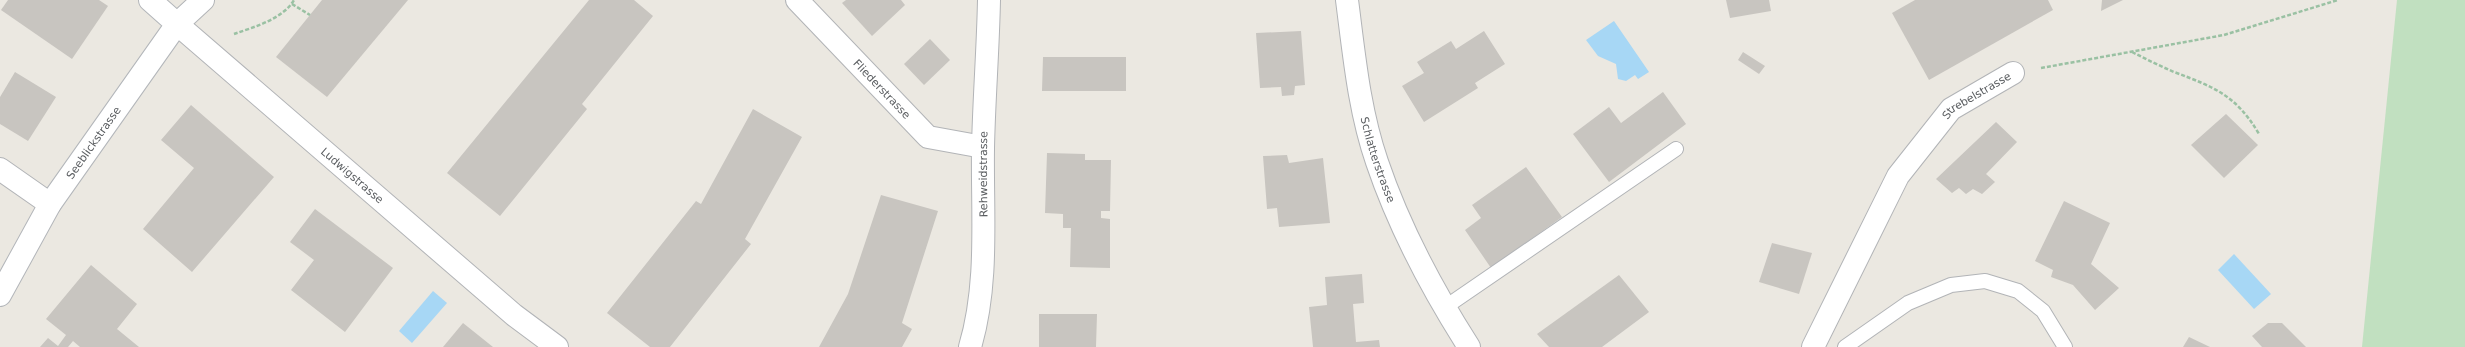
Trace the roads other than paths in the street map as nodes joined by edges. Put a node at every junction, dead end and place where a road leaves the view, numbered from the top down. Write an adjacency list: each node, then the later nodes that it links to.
1 (150, 0): 6 (street, Ludwigstrasse)
2 (203, 0): 6 (street, Seeblickstrasse)
3 (796, 0): 8 (street, Fliederstrasse)
4 (989, 0): 8 (street, Rehweidstrasse)
5 (1347, 0): 13 (street, Schlatterstrasse)
6 (177, 24): 11 (street, Seeblickstrasse); 14 (street, Ludwigstrasse)
7 (2013, 73): 17 (street, Strebelstrasse)
8 (983, 147): 15 (street, Rehweidstrasse)
9 (1676, 149): 13 (lane)
10 (0, 169): 11 (street)
11 (50, 204): 12 (street, Seeblickstrasse)
12 (0, 295)
13 (1444, 308): 16 (street, Schlatterstrasse)
14 (557, 347)
15 (970, 347)
16 (1469, 347)
17 (1813, 347)
18 (1845, 347): 19 (lane)
19 (2065, 347)

